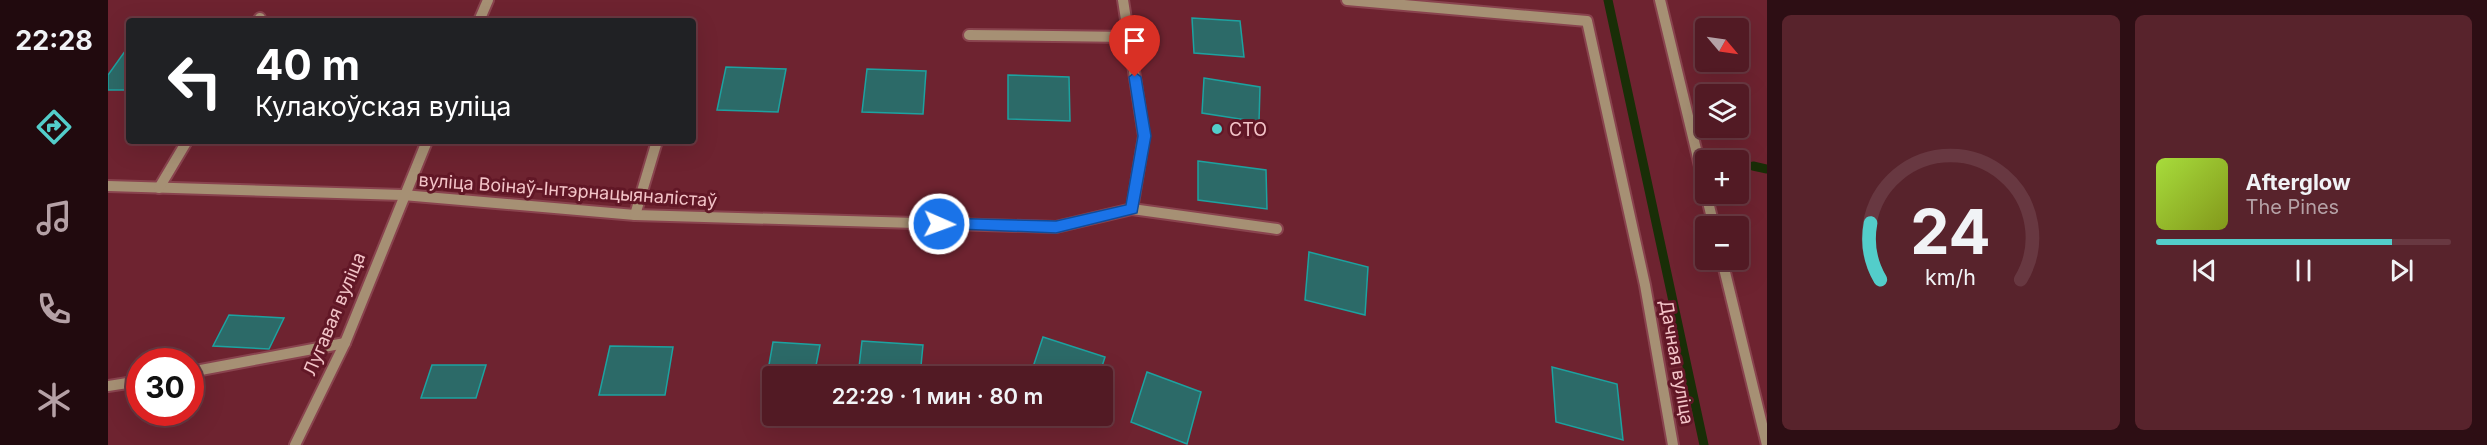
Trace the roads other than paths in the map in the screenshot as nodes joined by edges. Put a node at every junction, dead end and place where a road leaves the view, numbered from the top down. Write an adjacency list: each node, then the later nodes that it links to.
1 (488, 0): 5 (street)
2 (1124, 0): 7 (street)
3 (1347, 0): 24 (street, Дачная вуліца)
4 (1660, 0): 11 (street)
5 (480, 18)
6 (969, 35): 7 (street)
7 (1129, 37): 15 (street)
8 (185, 144): 13 (street)
9 (426, 144): 14 (street, Лугавая вуліца)
10 (656, 144): 16 (street)
11 (1695, 150)
12 (108, 186): 13 (street, вуліца Воінаў-Інтэрнацыяналістаў)
13 (159, 188): 14 (street, вуліца Воінаў-Інтэрнацыяналістаў)
14 (403, 195): 16 (street, вуліца Воінаў-Інтэрнацыяналістаў); 19 (street, Лугавая вуліца)
15 (1132, 209): 16 (street, вуліца Воінаў-Інтэрнацыяналістаў); 17 (street)
16 (635, 215)
17 (1277, 229)
18 (1724, 270): 25 (street)
19 (345, 343): 20 (street); 23 (street, Лугавая вуліца)
20 (204, 369)
21 (126, 383): 22 (street)
22 (108, 386)
23 (295, 445)
24 (1673, 445)
25 (1767, 445)

